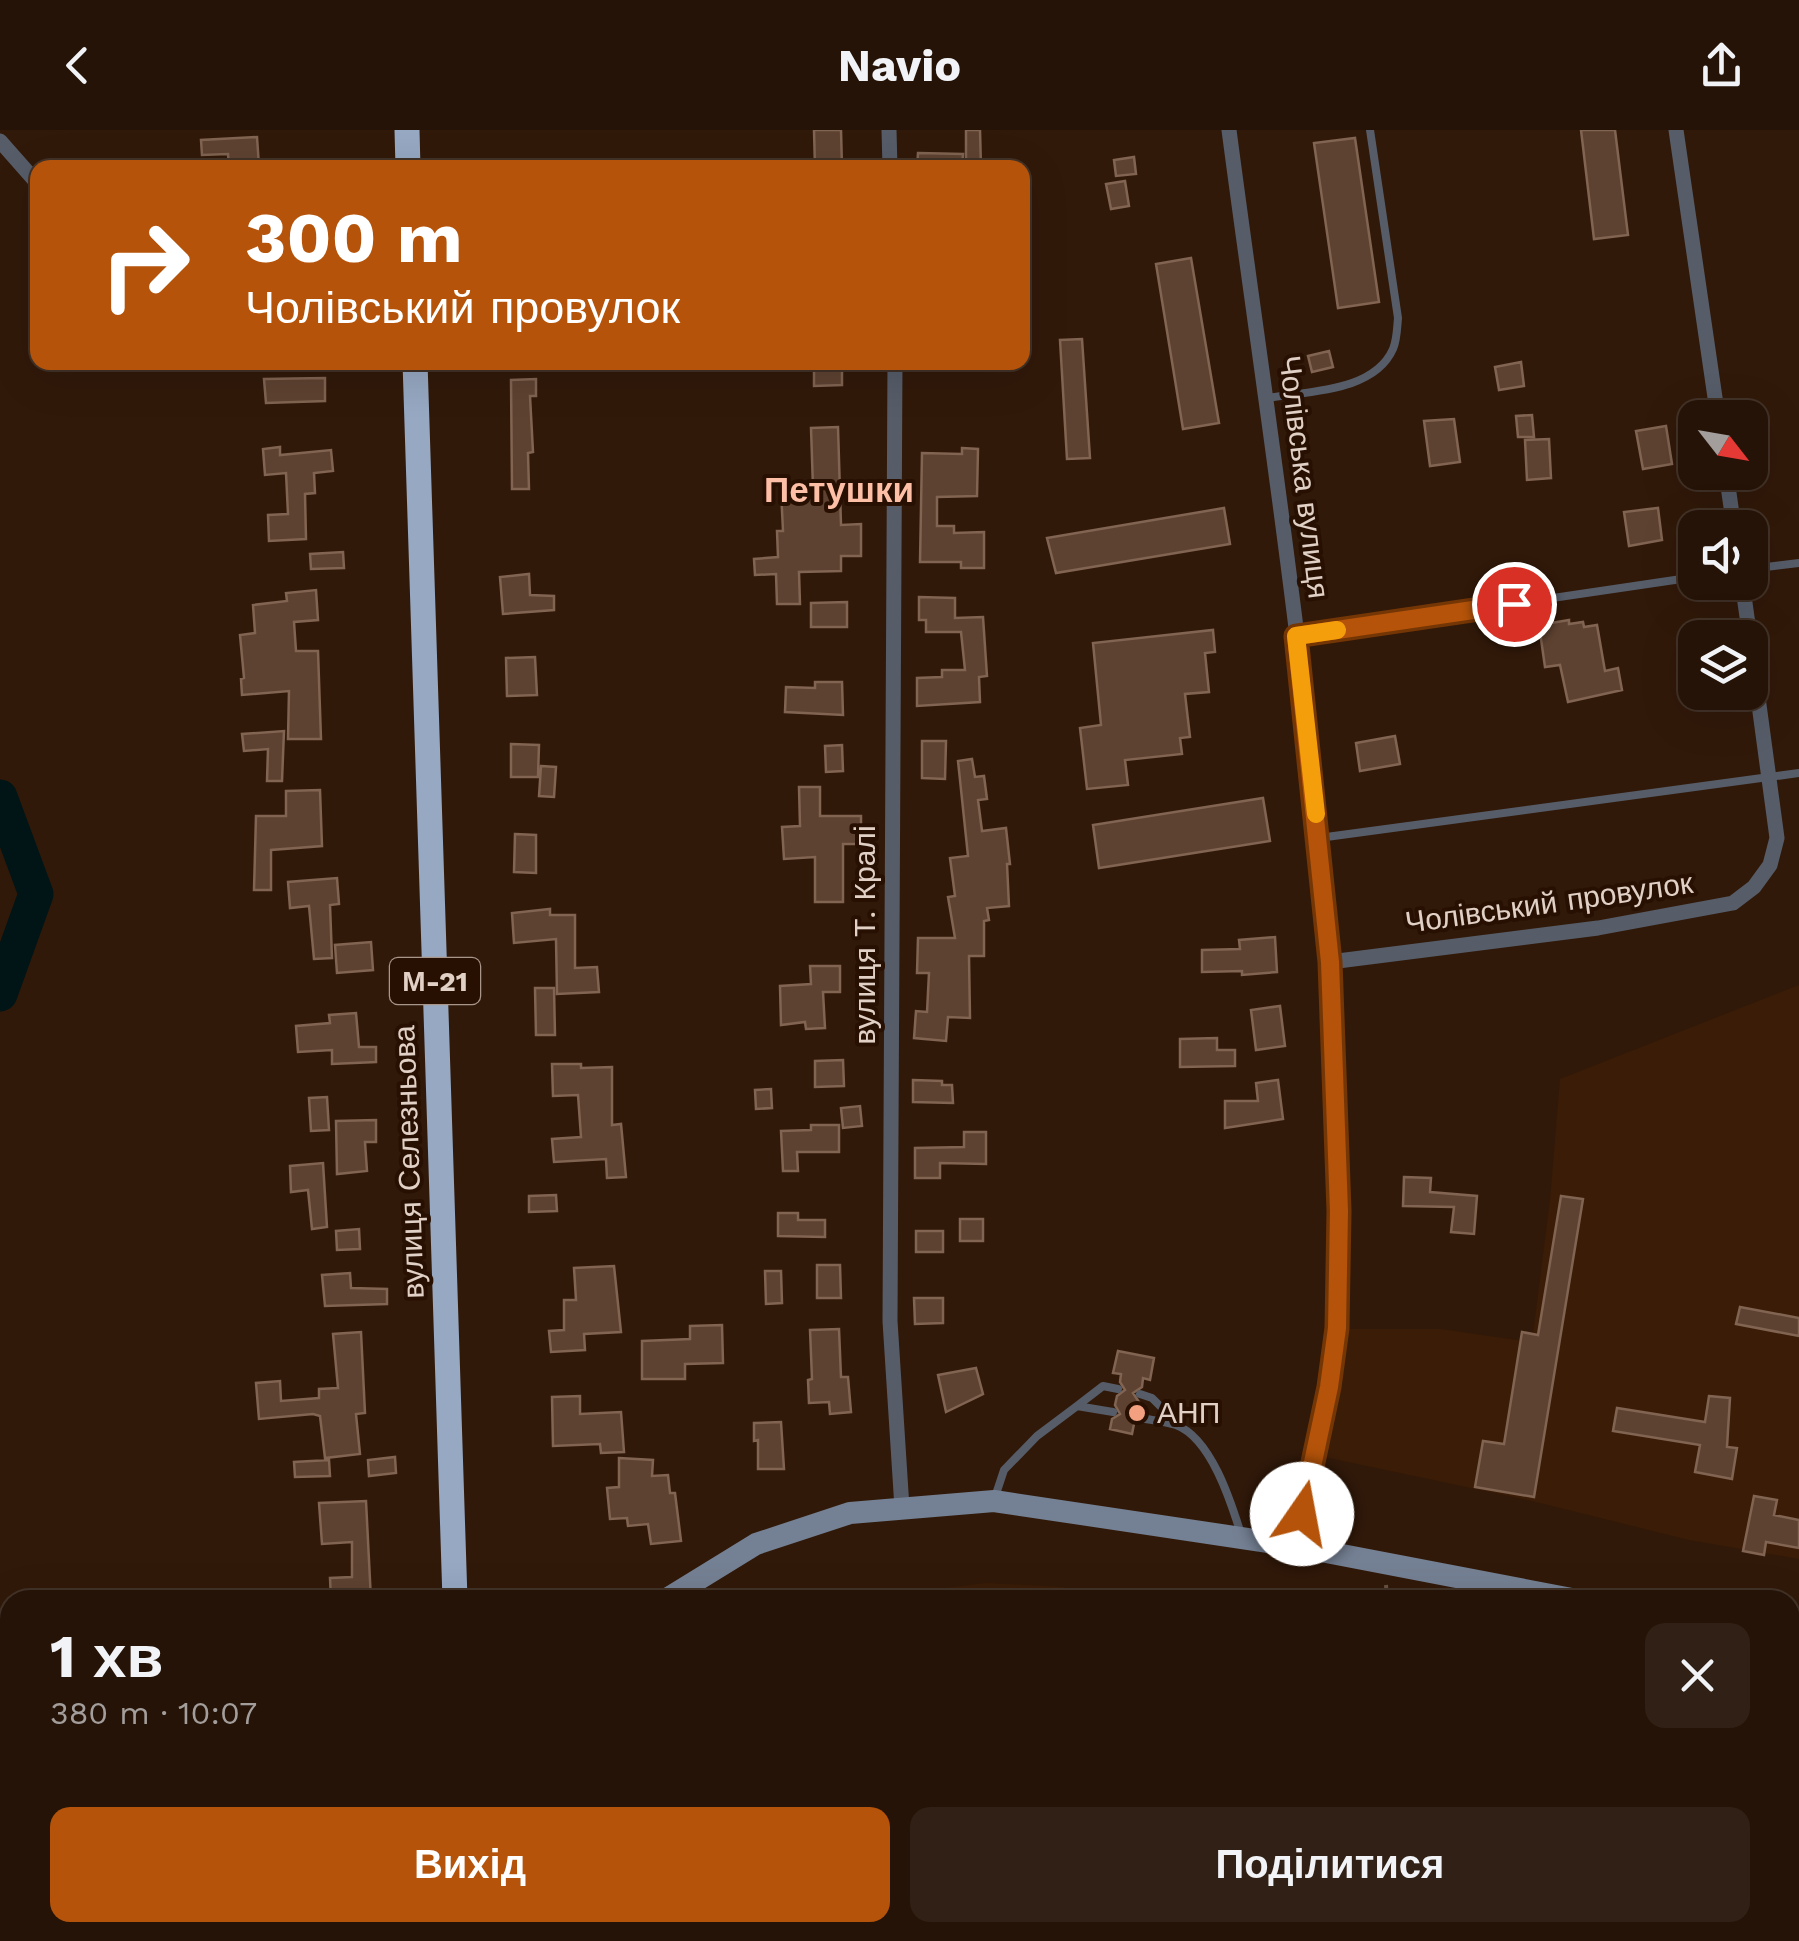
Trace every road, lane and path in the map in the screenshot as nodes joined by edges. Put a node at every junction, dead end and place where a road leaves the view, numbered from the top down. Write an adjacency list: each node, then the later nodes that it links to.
1 (406, 130): 7 (highway)
2 (889, 130): 8 (street)
3 (1229, 130): 12 (street, Чолівська вулиця)
4 (1370, 130): 12 (lane)
5 (1676, 130): 13 (street)
6 (0, 141): 9 (street)
7 (408, 160)
8 (890, 160)
9 (30, 175)
10 (415, 370): 33 (highway, вулиця Селезньова / М-21)
11 (895, 370): 30 (street, вулиця Т. Кралі)
12 (1268, 398): 17 (street, Чолівська вулиця)
13 (1715, 400)
14 (1799, 562): 15 (lane)
15 (1768, 566)
16 (1678, 580): 17 (lane)
17 (1296, 636): 21 (street, Чолівська вулиця)
18 (1760, 710): 20 (street, Чолівський провулок)
19 (1799, 773): 20 (lane)
20 (1769, 775): 21 (lane); 22 (street, Чолівський провулок)
21 (1319, 838): 22 (street, Чолівська вулиця)
22 (1330, 962): 32 (street, Чолівська вулиця)
23 (1118, 1390): 25 (lane)
24 (1140, 1394): 28 (lane)
25 (1077, 1406): 26 (lane); 29 (lane)
26 (1114, 1412)
27 (1136, 1417): 28 (lane)
28 (1180, 1426): 31 (lane)
29 (994, 1501): 30 (main road); 31 (main road)
30 (902, 1508): 34 (main road)
31 (1242, 1538): 32 (main road)
32 (1295, 1546): 35 (main road)
33 (456, 1590)
34 (681, 1590)
35 (1525, 1590)

